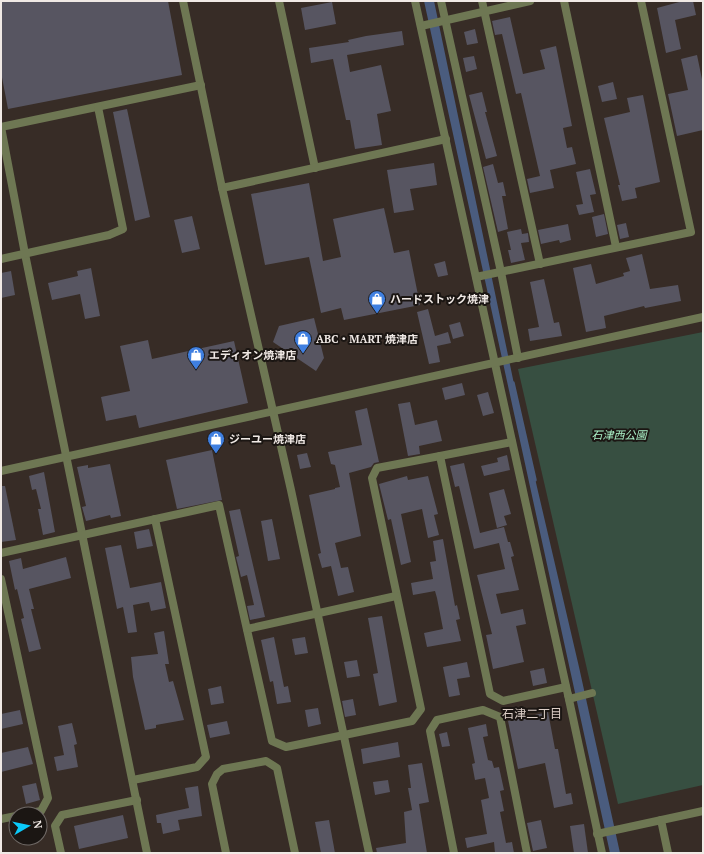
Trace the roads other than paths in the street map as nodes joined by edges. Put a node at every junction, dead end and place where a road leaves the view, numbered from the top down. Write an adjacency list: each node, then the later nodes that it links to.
1 (183, 1): 12 (street)
2 (279, 1): 16 (street)
3 (415, 1): 11 (street)
4 (441, 1): 10 (street)
5 (482, 1): 9 (street)
6 (530, 1): 9 (street)
7 (564, 1): 18 (street)
8 (640, 1): 18 (street)
9 (484, 12): 10 (street); 21 (street)
10 (445, 20): 11 (street); 22 (street)
11 (424, 25): 15 (street)
12 (201, 85): 13 (street); 17 (street)
13 (98, 107): 14 (street); 19 (street)
14 (1, 127): 19 (street)
15 (446, 139): 16 (street); 23 (street)
16 (315, 168): 17 (street)
17 (222, 188): 27 (street)
18 (616, 247): 21 (street)
19 (25, 254): 20 (street); 29 (street)
20 (1, 259)
21 (540, 264): 22 (street)
22 (501, 272): 23 (street); 25 (street)
23 (479, 277): 26 (street)
24 (703, 317): 25 (street)
25 (518, 358): 26 (street)
26 (495, 364): 27 (street); 28 (street)
27 (273, 411): 29 (street); 37 (street)
28 (512, 442): 30 (street); 40 (street)
29 (67, 456): 31 (street); 33 (street)
30 (440, 456): 36 (street); 40 (street)
31 (1, 471)
32 (155, 519): 33 (street); 38 (street); 42 (street)
33 (83, 535): 34 (street); 42 (street)
34 (1, 554)
35 (1, 579): 44 (street)
36 (396, 596): 37 (street); 41 (street)
37 (317, 613): 38 (street); 41 (street)
38 (247, 629): 41 (street)
39 (592, 693): 40 (street)
40 (568, 694): 47 (street)
41 (344, 735): 52 (street)
42 (133, 780): 43 (street)
43 (137, 800): 48 (street); 49 (street)
44 (44, 806)
45 (703, 811): 46 (street)
46 (661, 820): 47 (street); 56 (street)
47 (600, 833): 55 (street)
48 (61, 853)
49 (148, 853)
50 (226, 853): 51 (street)
51 (295, 853)
52 (369, 853)
53 (454, 853): 54 (street)
54 (527, 853)
55 (602, 853)
56 (668, 853)

